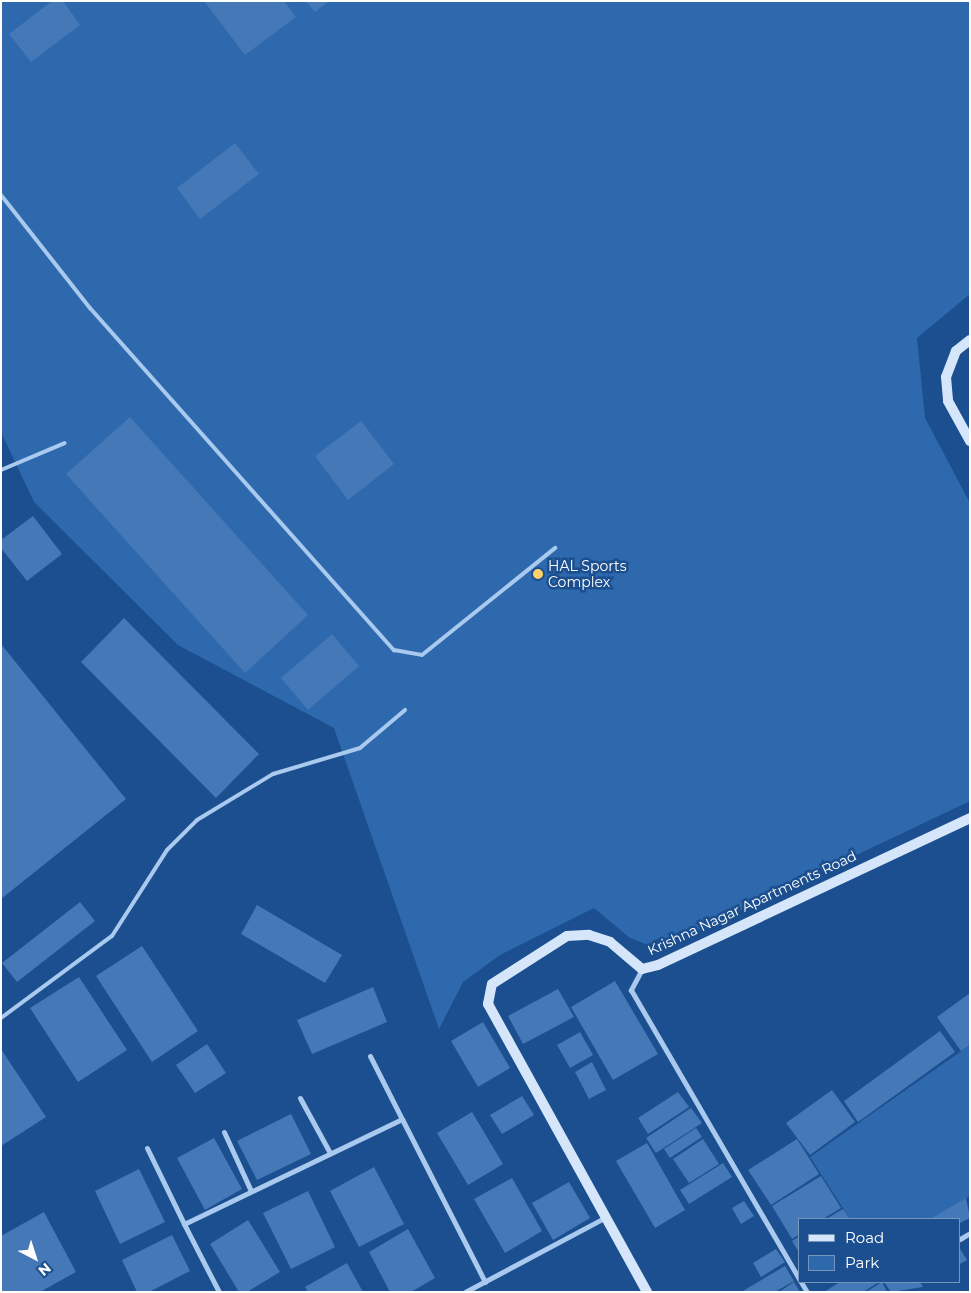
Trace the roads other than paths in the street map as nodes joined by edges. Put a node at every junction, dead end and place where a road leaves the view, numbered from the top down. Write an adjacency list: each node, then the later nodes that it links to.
1 (1, 195): 6 (lane)
2 (970, 340): 3 (street)
3 (970, 441)
4 (65, 443): 5 (lane)
5 (1, 470)
6 (555, 548)
7 (405, 710): 10 (lane)
8 (970, 818): 9 (street, Krishna Nagar Apartments Road)
9 (642, 969): 18 (street, Krishna Nagar Apartments Road); 20 (street)
10 (1, 1018)
11 (370, 1056): 13 (street)
12 (300, 1098): 16 (street)
13 (402, 1119): 16 (street); 21 (street)
14 (224, 1132): 17 (street)
15 (147, 1148): 19 (street)
16 (330, 1154): 17 (street)
17 (252, 1191): 19 (street)
18 (606, 1217): 21 (street); 24 (street, Krishna Nagar Apartments Road)
19 (184, 1224): 22 (street)
20 (798, 1278)
21 (485, 1282): 23 (street)
22 (219, 1292)
23 (465, 1292)
24 (647, 1292)

